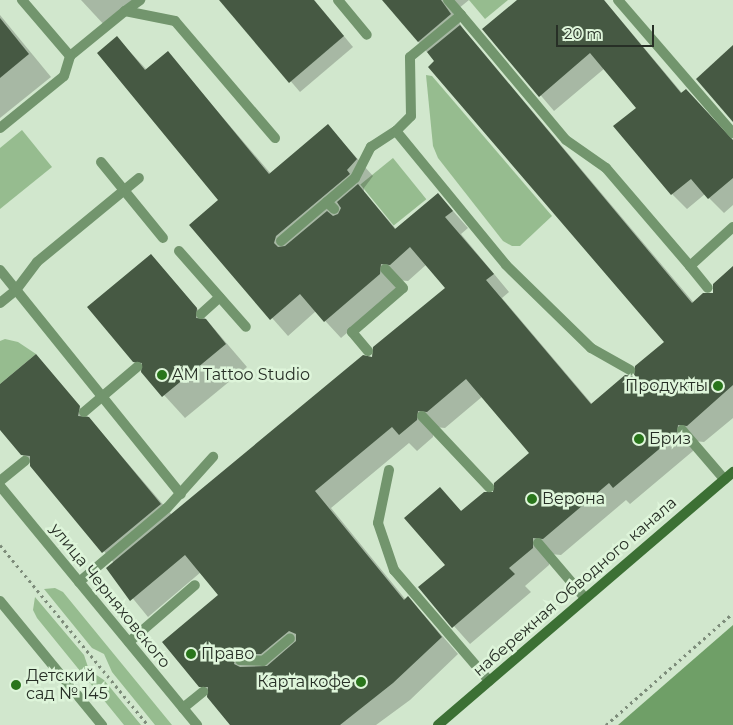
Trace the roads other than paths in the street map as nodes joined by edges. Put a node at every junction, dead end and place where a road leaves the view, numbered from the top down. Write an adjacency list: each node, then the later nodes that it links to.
1 (22, 0): 9 (street)
2 (140, 0): 6 (street)
3 (338, 0): 8 (street)
4 (448, 0): 7 (street)
5 (618, 0): 12 (street)
6 (125, 11): 9 (street); 13 (street)
7 (460, 15): 11 (street); 21 (street)
8 (367, 35)
9 (70, 56): 10 (street)
10 (0, 128)
11 (396, 130): 19 (street); 32 (street)
12 (733, 133)
13 (275, 138)
14 (100, 162): 16 (street)
15 (139, 178): 16 (street)
16 (124, 191): 18 (street); 25 (street)
17 (733, 227): 21 (street)
18 (163, 238)
19 (281, 241)
20 (179, 251): 26 (street)
21 (690, 266): 24 (street)
22 (385, 269): 30 (street)
23 (0, 270): 25 (street)
24 (708, 288)
25 (16, 290): 27 (street); 33 (street)
26 (220, 297): 28 (street); 29 (street)
27 (0, 303)
28 (201, 314)
29 (246, 327)
30 (368, 351)
31 (137, 367): 33 (street)
32 (630, 370)
33 (103, 395): 34 (street); 45 (street)
34 (84, 412)
35 (422, 416): 44 (street)
36 (682, 430): 41 (street)
37 (213, 458): 45 (street)
38 (25, 461): 42 (street)
39 (389, 470): 54 (street)
40 (733, 472): 41 (main road, набережная Обводного канала)
41 (724, 479): 49 (main road, набережная Обводного канала)
42 (0, 481)
43 (0, 486): 47 (street, улица Черняховского)
44 (489, 487)
45 (181, 494): 47 (street)
46 (538, 543): 49 (street)
47 (79, 582): 52 (street, улица Черняховского)
48 (195, 585): 52 (street)
49 (585, 598): 54 (main road, набережная Обводного канала)
50 (0, 601): 57 (street)
51 (290, 638): 53 (street)
52 (129, 642): 56 (street, улица Черняховского)
53 (240, 660)
54 (489, 681): 59 (main road, набережная Обводного канала)
55 (203, 692): 56 (street)
56 (183, 708): 58 (street, улица Черняховского)
57 (102, 725)
58 (197, 725)
59 (438, 725)

